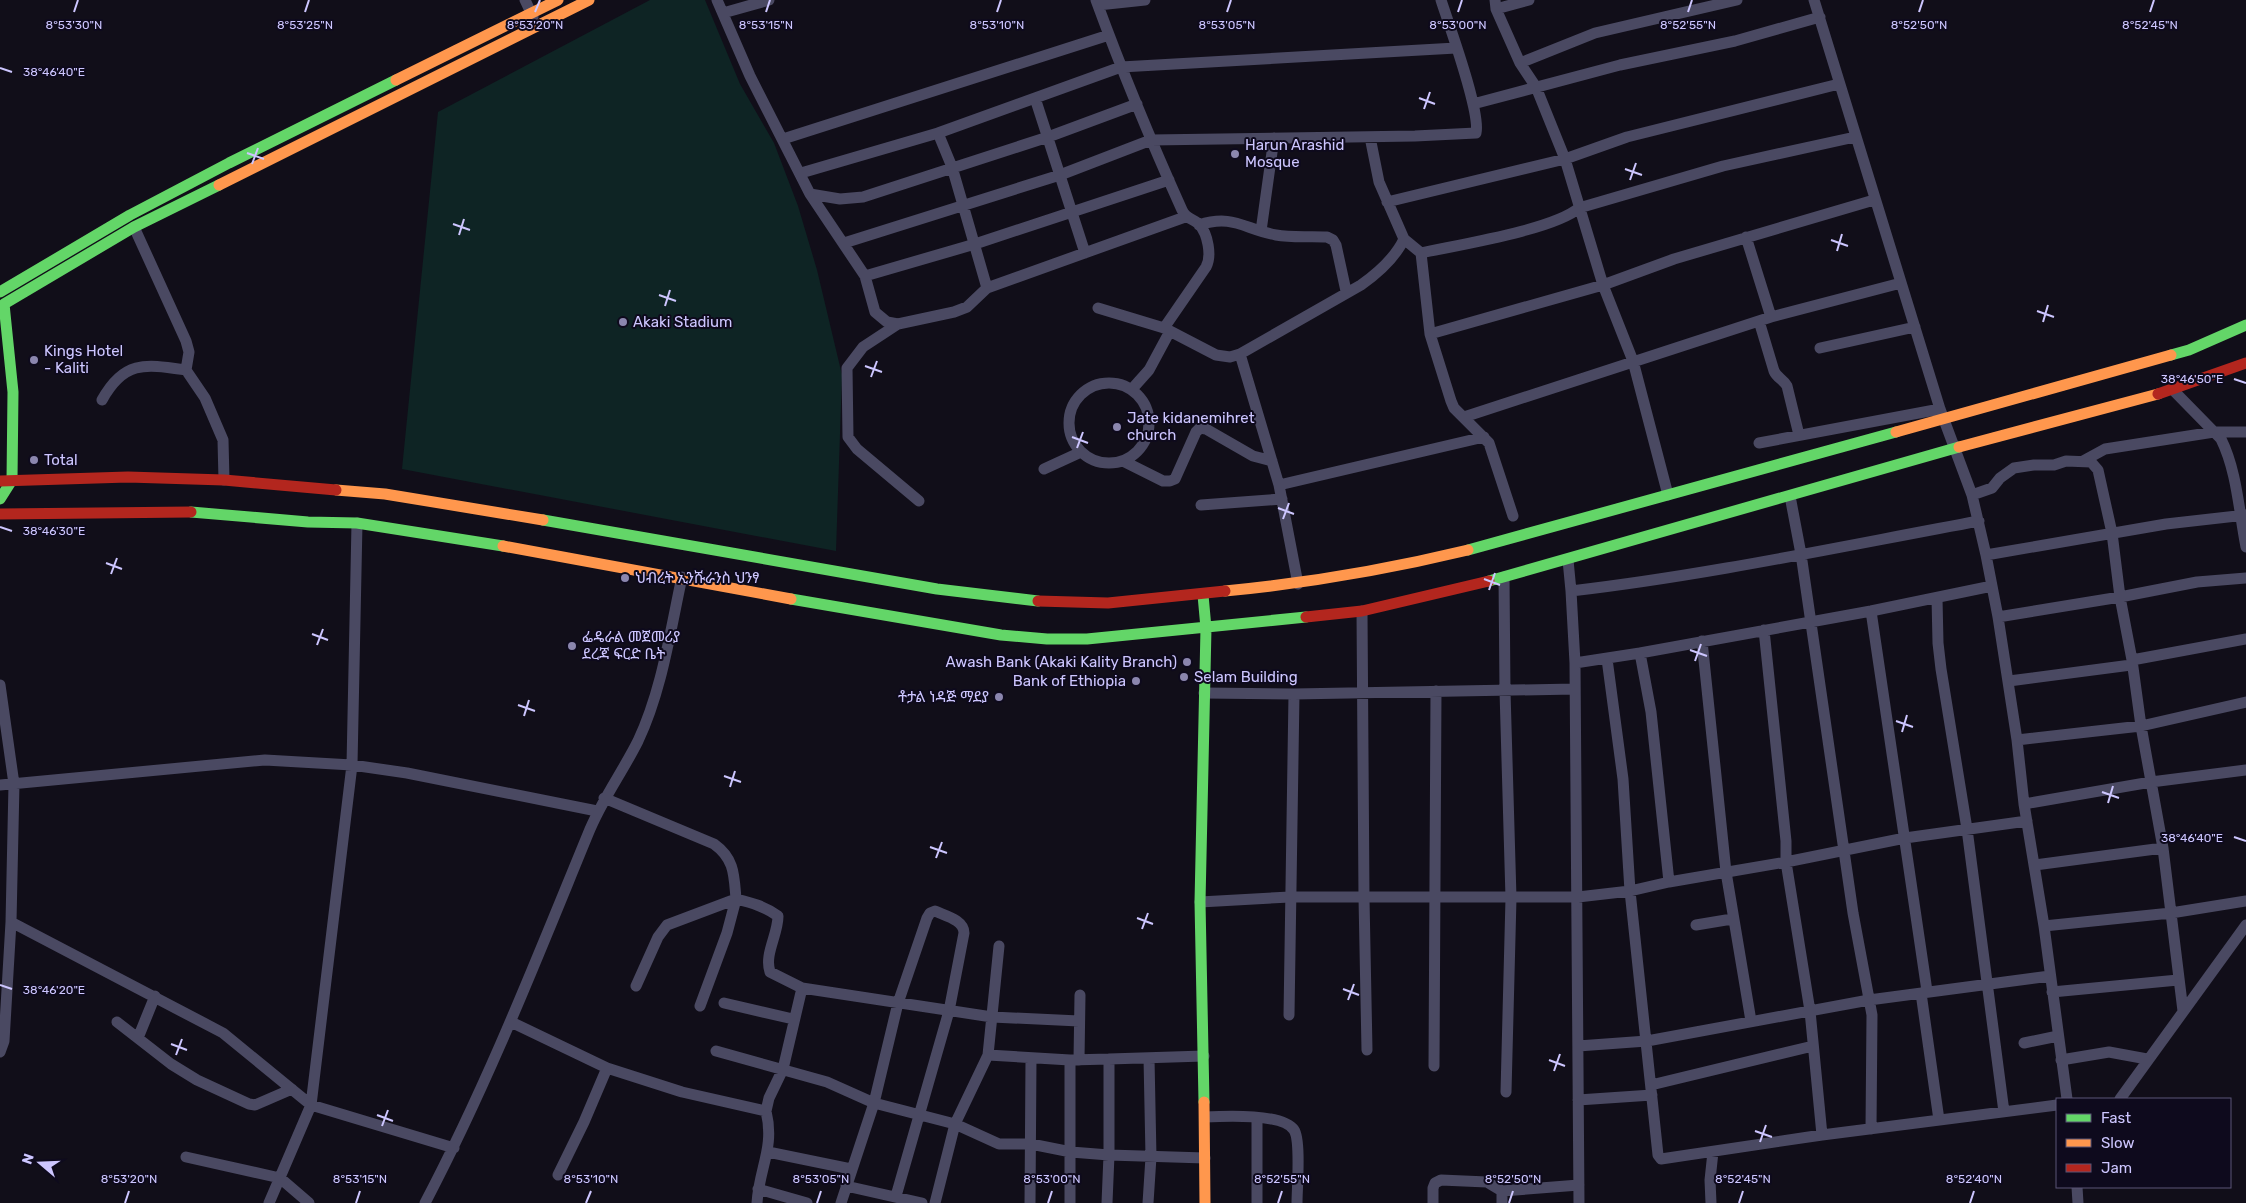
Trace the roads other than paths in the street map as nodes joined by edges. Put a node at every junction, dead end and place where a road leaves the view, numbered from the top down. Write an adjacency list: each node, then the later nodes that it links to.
1 (526, 0): 13 (street)
2 (558, 0): 13 (main road)
3 (589, 0): 16 (main road)
4 (717, 0): 14 (street)
5 (769, 0): 14 (street)
6 (1145, 0): 11 (street)
7 (1441, 0): 18 (street)
8 (1530, 0): 12 (street)
9 (1737, 0): 19 (street)
10 (1814, 0): 15 (street)
11 (1097, 2): 17 (street)
12 (1495, 4): 19 (street)
13 (532, 13): 16 (street); 59 (main road)
14 (723, 13): 31 (street)
15 (1820, 17): 21 (street); 22 (street)
16 (537, 26): 46 (main road)
17 (1109, 35): 20 (street); 31 (street)
18 (1456, 48): 20 (street); 25 (street)
19 (1520, 63): 22 (street)
20 (1121, 66): 23 (street); 24 (street)
21 (1839, 84): 29 (street); 33 (street)
22 (1536, 87): 25 (street); 33 (street)
23 (1035, 98): 26 (street); 27 (street)
24 (1137, 104): 27 (street); 32 (street)
25 (1473, 104): 28 (street)
26 (938, 133): 34 (street); 35 (street)
27 (1048, 137): 34 (street); 36 (street)
28 (1370, 137): 30 (street); 40 (street)
29 (1855, 137): 39 (street); 42 (street)
30 (1274, 138): 32 (street); 47 (street)
31 (783, 139): 35 (street)
32 (1151, 140): 36 (street); 37 (street)
33 (1564, 159): 40 (street); 42 (street)
34 (952, 167): 38 (street); 41 (street)
35 (801, 173): 38 (street)
36 (1060, 175): 41 (street); 43 (street)
37 (1169, 180): 43 (street); 44 (street)
38 (810, 194): 50 (street)
39 (1874, 200): 48 (street); 55 (street)
40 (1387, 202): 49 (street)
41 (963, 207): 50 (street); 51 (street)
42 (1578, 208): 53 (street); 56 (street)
43 (1071, 211): 51 (street); 52 (street)
44 (1185, 216): 45 (street); 52 (street)
45 (1199, 225): 47 (street); 67 (street)
46 (134, 227): 60 (main road); 73 (street)
47 (1261, 232): 58 (street)
48 (1746, 237): 56 (street); 62 (street)
49 (1404, 239): 53 (street); 58 (street)
50 (844, 244): 54 (street)
51 (975, 244): 54 (street); 57 (street)
52 (1085, 253): 57 (street)
53 (1421, 254): 68 (street)
54 (865, 276): 64 (street)
55 (1901, 283): 62 (street); 66 (street)
56 (1603, 284): 68 (street); 71 (street)
57 (987, 288): 64 (street)
58 (1346, 291): 70 (street)
59 (0, 292)
60 (2, 301): 90 (main road)
61 (1098, 308): 67 (street)
62 (1771, 317): 63 (street)
63 (1759, 321): 71 (street); 81 (street)
64 (898, 324): 99 (street)
65 (2246, 326): 77 (main road)
66 (1914, 327): 69 (street); 77 (street)
67 (1167, 330): 70 (street); 74 (street)
68 (1430, 334): 78 (street)
69 (1820, 348)
70 (1240, 354): 87 (street)
71 (1633, 361): 78 (street); 94 (street)
72 (2246, 363): 75 (main road)
73 (186, 370): 76 (street); 91 (street)
74 (1132, 389): 85 (street); 86 (street)
75 (2173, 390): 79 (street); 84 (main road)
76 (102, 400)
77 (1942, 414): 81 (street); 84 (street); 94 (main road)
78 (1464, 417): 82 (street)
79 (2214, 432): 80 (street); 88 (street); 103 (street)
80 (2246, 432)
81 (1799, 435): 83 (street)
82 (1484, 437): 93 (street); 102 (street)
83 (1759, 443)
84 (1954, 448): 95 (street); 96 (main road)
85 (1081, 452): 86 (street); 89 (street)
86 (1123, 461): 87 (street)
87 (1272, 461): 93 (street)
88 (2083, 461): 95 (street); 106 (street)
89 (1044, 469)
90 (12, 480): 91 (main road); 92 (main road); 97 (main road)
91 (224, 480): 117 (main road)
92 (0, 481)
93 (1279, 485): 98 (street)
94 (1668, 495): 114 (main road)
95 (1972, 495): 104 (street)
96 (1790, 496): 108 (street); 110 (main road)
97 (0, 498)
98 (1282, 499): 100 (street); 114 (street)
99 (920, 501)
100 (1201, 505)
101 (0, 514): 105 (main road)
102 (1513, 516)
103 (2243, 516): 106 (street); 107 (street)
104 (1978, 521): 108 (street); 109 (street)
105 (357, 524): 111 (main road); 143 (street)
106 (2112, 533): 109 (street); 118 (street)
107 (2246, 547)
108 (1802, 554): 116 (street); 123 (street)
109 (1986, 555): 115 (street)
110 (1568, 560): 112 (main road); 116 (street)
111 (682, 577): 124 (main road); 148 (street)
112 (1504, 577): 120 (main road); 136 (street)
113 (2246, 578): 118 (street)
114 (1298, 584): 117 (main road)
115 (1992, 586): 119 (street); 122 (street)
116 (1571, 591): 131 (street)
117 (1203, 595): 124 (main road)
118 (2120, 597): 122 (street); 130 (street)
119 (1937, 598): 121 (street); 152 (street)
120 (1362, 611): 124 (main road); 137 (street)
121 (1872, 611): 123 (street); 153 (street)
122 (1998, 617): 132 (street)
123 (1811, 621): 125 (street); 155 (street)
124 (1206, 628): 138 (main road)
125 (1764, 630): 127 (street); 156 (street)
126 (2246, 640): 130 (street)
127 (1702, 641): 128 (street); 158 (street)
128 (1640, 653): 129 (street); 159 (street)
129 (1606, 659): 131 (street); 160 (street)
130 (2132, 662): 132 (street); 141 (street)
131 (1575, 663): 134 (street)
132 (2009, 682): 142 (street)
133 (0, 685): 146 (street)
134 (1575, 689): 136 (street); 162 (street)
135 (1436, 691): 136 (street); 137 (street); 164 (street)
136 (1505, 691): 165 (street)
137 (1364, 692): 139 (street); 163 (street)
138 (1204, 693): 139 (street); 168 (main road)
139 (1294, 694): 161 (street)
140 (2246, 702): 141 (street)
141 (2141, 726): 142 (street); 145 (street)
142 (2017, 740): 149 (street)
143 (352, 766): 146 (street); 150 (street); 226 (street)
144 (2246, 770): 145 (street)
145 (2151, 782): 149 (street); 154 (street)
146 (14, 784): 147 (street); 171 (street)
147 (0, 785)
148 (604, 798): 150 (street); 166 (street)
149 (2024, 804): 151 (street)
150 (597, 811): 198 (street)
151 (2027, 820): 152 (street); 157 (street)
152 (1967, 829): 153 (street); 178 (street)
153 (1905, 838): 155 (street); 181 (street)
154 (2163, 848): 157 (street); 169 (street)
155 (1844, 850): 156 (street); 185 (street)
156 (1786, 862): 158 (street); 190 (street)
157 (2035, 866): 174 (street)
158 (1726, 872): 159 (street); 170 (street)
159 (1669, 882): 160 (street)
160 (1630, 891): 162 (street); 201 (street)
161 (1290, 897): 163 (street); 168 (street); 192 (street)
162 (1578, 897): 165 (street); 203 (street)
163 (1364, 898): 164 (street); 206 (street)
164 (1436, 898): 165 (street); 216 (street)
165 (1511, 898): 221 (street)
166 (736, 900): 179 (street); 180 (street); 188 (street)
167 (2246, 901): 169 (street)
168 (1200, 902): 209 (main road)
169 (2172, 913): 174 (street); 177 (street)
170 (1732, 919): 172 (street); 196 (street)
171 (11, 922): 183 (street); 207 (street)
172 (1696, 925)
173 (2246, 925): 191 (street)
174 (2044, 926): 176 (street)
175 (999, 946): 193 (street)
176 (2050, 976): 178 (street); 182 (street)
177 (2178, 980): 182 (street); 191 (street)
178 (1986, 984): 181 (street); 229 (street)
179 (636, 986)
180 (802, 988): 186 (street); 194 (street)
181 (1924, 992): 185 (street); 233 (street)
182 (2052, 992): 199 (street)
183 (154, 996): 200 (street); 219 (street)
184 (1080, 996): 195 (street)
185 (1869, 1000): 190 (street); 235 (street)
186 (898, 1003): 189 (street); 189 (street); 225 (street)
187 (724, 1004): 194 (street)
188 (700, 1006)
189 (949, 1011): 193 (street); 230 (street)
190 (1810, 1011): 196 (street); 204 (street)
191 (2183, 1011): 213 (street)
192 (1289, 1015)
193 (992, 1017): 195 (street); 208 (street)
194 (793, 1019): 218 (street)
195 (1079, 1021): 214 (street)
196 (1751, 1021): 201 (street)
197 (117, 1022): 200 (street)
198 (511, 1022): 217 (street); 238 (street)
199 (2058, 1036): 202 (street); 215 (street)
200 (138, 1038): 219 (street)
201 (1647, 1041): 203 (street); 220 (street)
202 (2024, 1043)
203 (1578, 1046): 224 (street)
204 (1813, 1046): 220 (street); 236 (street)
205 (716, 1050): 218 (street)
206 (1367, 1050)
207 (0, 1052)
208 (988, 1055): 212 (street); 234 (street)
209 (1204, 1056): 211 (street); 231 (main road)
210 (1109, 1058): 211 (street); 214 (street); 242 (street)
211 (1149, 1058): 243 (street)
212 (1031, 1059): 214 (street); 237 (street)
213 (2147, 1059): 215 (street); 223 (street)
214 (1074, 1060): 240 (street)
215 (2061, 1060): 222 (street)
216 (1434, 1066)
217 (607, 1068): 228 (street); 247 (street)
218 (783, 1069): 225 (street); 228 (street)
219 (292, 1089): 226 (street)
220 (1651, 1090): 224 (street); 241 (street)
221 (1506, 1092)
222 (2067, 1098)
223 (2121, 1098)
224 (1578, 1100): 249 (street)
225 (874, 1103): 230 (street); 246 (street)
226 (311, 1105): 238 (street); 248 (street)
227 (2056, 1105): 229 (street)
228 (766, 1111): 239 (street)
229 (2004, 1112): 233 (street)
230 (919, 1115): 234 (street); 254 (street)
231 (1205, 1117): 232 (street); 245 (main road)
232 (1257, 1118): 268 (street); 269 (street)
233 (1939, 1120): 235 (street)
234 (955, 1124): 237 (street); 262 (street)
235 (1871, 1129): 236 (street)
236 (1822, 1136): 241 (street)
237 (1031, 1144): 240 (street); 263 (street)
238 (454, 1148): 257 (street)
239 (768, 1152): 246 (street); 252 (street)
240 (1070, 1152): 242 (street); 264 (street)
241 (1713, 1152): 273 (street)
242 (1109, 1155): 243 (street); 265 (street)
243 (1150, 1156): 245 (street); 266 (street)
244 (186, 1157): 248 (street)
245 (1205, 1158): 267 (main road)
246 (851, 1169): 250 (street)
247 (558, 1175)
248 (280, 1178): 255 (street); 256 (street)
249 (1579, 1185): 253 (street); 272 (street)
250 (846, 1186): 254 (street); 260 (street)
251 (2077, 1188): 274 (street)
252 (758, 1190): 258 (street); 259 (street)
253 (1502, 1191): 270 (street); 271 (street)
254 (896, 1196): 261 (street)
255 (269, 1203)
256 (309, 1203)
257 (425, 1203)
258 (756, 1203)
259 (807, 1203)
260 (841, 1203)
261 (922, 1203)
262 (935, 1203)
263 (1030, 1203)
264 (1070, 1203)
265 (1108, 1203)
266 (1148, 1203)
267 (1205, 1203)
268 (1257, 1203)
269 (1297, 1203)
270 (1432, 1203)
271 (1502, 1203)
272 (1578, 1203)
273 (1711, 1203)
274 (2078, 1203)

